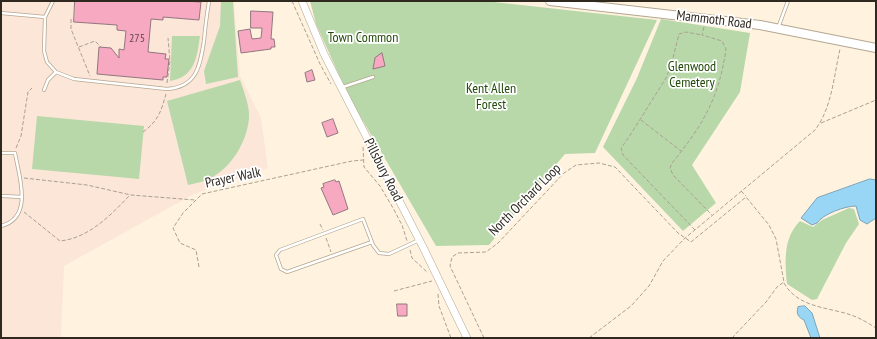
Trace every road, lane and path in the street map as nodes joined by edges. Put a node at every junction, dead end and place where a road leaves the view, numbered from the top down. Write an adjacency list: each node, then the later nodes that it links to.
1 (53, 1): 8 (lane)
2 (209, 1): 24 (lane)
3 (292, 1): 21 (path)
4 (302, 1): 23 (street, Pillsbury Road)
5 (550, 1): 10 (main road, Mammoth Road)
6 (788, 1): 11 (lane)
7 (1, 13): 8 (lane)
8 (45, 17): 18 (lane)
9 (71, 19): 15 (path)
10 (707, 19): 11 (main road, Mammoth Road); 12 (path)
11 (778, 28): 14 (main road, Mammoth Road)
12 (702, 35): 27 (path); 31 (path)
13 (168, 38): 24 (path)
14 (841, 40): 17 (main road, Mammoth Road); 28 (path)
15 (78, 47): 16 (path); 20 (path)
16 (101, 47)
17 (876, 48)
18 (56, 72): 20 (lane); 25 (lane)
19 (373, 77): 23 (lane)
20 (92, 80): 24 (lane)
21 (331, 83)
22 (32, 88): 33 (path)
23 (341, 88): 50 (street, Pillsbury Road)
24 (167, 89): 29 (path)
25 (44, 90)
26 (876, 100): 28 (path)
27 (640, 120): 31 (path); 47 (path)
28 (821, 123): 36 (path)
29 (143, 132)
30 (362, 141): 34 (path)
31 (681, 151): 43 (path)
32 (1, 153): 33 (lane)
33 (15, 153): 35 (lane)
34 (363, 160): 41 (path, Prayer Walk); 52 (path)
35 (20, 178): 37 (path); 39 (lane)
36 (741, 191): 40 (path); 43 (path)
37 (131, 195): 41 (path); 42 (path)
38 (3, 196): 39 (lane)
39 (22, 197): 42 (lane)
40 (746, 197): 49 (path); 55 (path)
41 (196, 200): 54 (path, Prayer Walk)
42 (21, 209): 45 (lane)
43 (712, 215): 47 (path)
44 (320, 224): 46 (path)
45 (1, 226)
46 (323, 230)
47 (695, 230): 49 (path)
48 (325, 237): 53 (path)
49 (684, 239): 61 (path, North Orchard Loop); 62 (path)
50 (420, 240): 52 (lane); 60 (street, Pillsbury Road)
51 (372, 242): 52 (lane); 53 (lane); 53 (lane)
52 (408, 246): 56 (path)
53 (333, 256)
54 (199, 267)
55 (784, 282): 58 (path); 63 (path)
56 (394, 291)
57 (438, 292): 59 (path)
58 (876, 328)
59 (451, 338)
60 (467, 338)
61 (484, 338)
62 (589, 338)
63 (732, 338)

